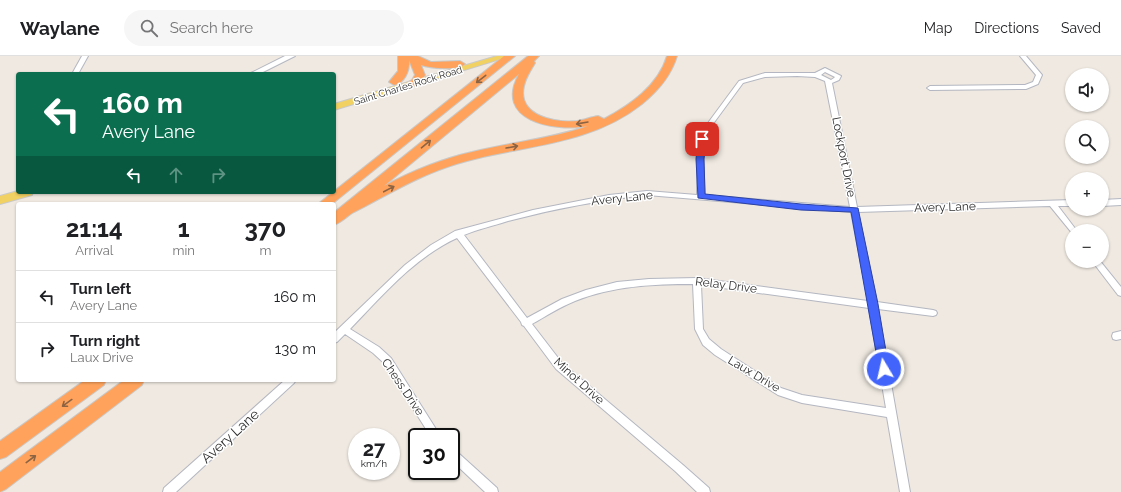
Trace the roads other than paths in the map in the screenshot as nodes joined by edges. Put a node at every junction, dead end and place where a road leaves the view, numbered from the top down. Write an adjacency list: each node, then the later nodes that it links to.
1 (85, 56): 12 (street)
2 (291, 56): 13 (street)
3 (488, 56): 11 (main road, Saint Charles Rock Road)
4 (506, 56): 11 (main road, Saint Charles Rock Road)
5 (510, 56): 22 (highway, one-way to 22)
6 (534, 56): 7 (highway, one-way to 6); 28 (highway, one-way to 6)
7 (662, 56)
8 (672, 56): 28 (highway, one-way to 8)
9 (1024, 56): 16 (street)
10 (408, 58): 11 (highway); 14 (highway); 15 (highway)
11 (464, 66): 14 (main road, Saint Charles Rock Road)
12 (75, 72)
13 (257, 72)
14 (418, 79): 15 (main road, Saint Charles Rock Road); 18 (main road, Saint Charles Rock Road)
15 (394, 82): 17 (main road, Saint Charles Rock Road)
16 (930, 88)
17 (336, 99)
18 (336, 106)
19 (21, 194): 21 (main road)
20 (701, 196): 27 (street, Avery Lane); 27 (street, Lockport Drive); 30 (street, Avery Lane)
21 (0, 200)
22 (327, 202)
23 (1121, 202): 25 (street)
24 (1065, 203): 26 (street, Avery Lane)
25 (1109, 203)
26 (1052, 204): 27 (street, Avery Lane); 29 (street)
27 (855, 210): 34 (street, Lockport Drive)
28 (338, 217)
29 (1068, 224)
30 (458, 233): 36 (street, Minot Drive); 37 (street, Avery Lane)
31 (1101, 268): 33 (street)
32 (697, 281): 34 (street, Relay Drive); 36 (street, Relay Drive); 42 (street, Laux Drive)
33 (1121, 293)
34 (873, 304): 35 (street, Relay Drive); 42 (street, Lockport Drive)
35 (933, 313)
36 (525, 323): 49 (street, Minot Drive)
37 (344, 329): 38 (street, Avery Lane); 43 (street, Chess Drive)
38 (336, 337)
39 (95, 382): 44 (highway, one-way to 44)
40 (133, 382): 46 (highway, one-way to 40)
41 (289, 382): 47 (street, Avery Lane)
42 (891, 412): 50 (street, Lockport Drive)
43 (430, 428)
44 (0, 451)
45 (460, 461): 48 (street)
46 (0, 482)
47 (168, 492)
48 (493, 492)
49 (705, 492)
50 (905, 492)

